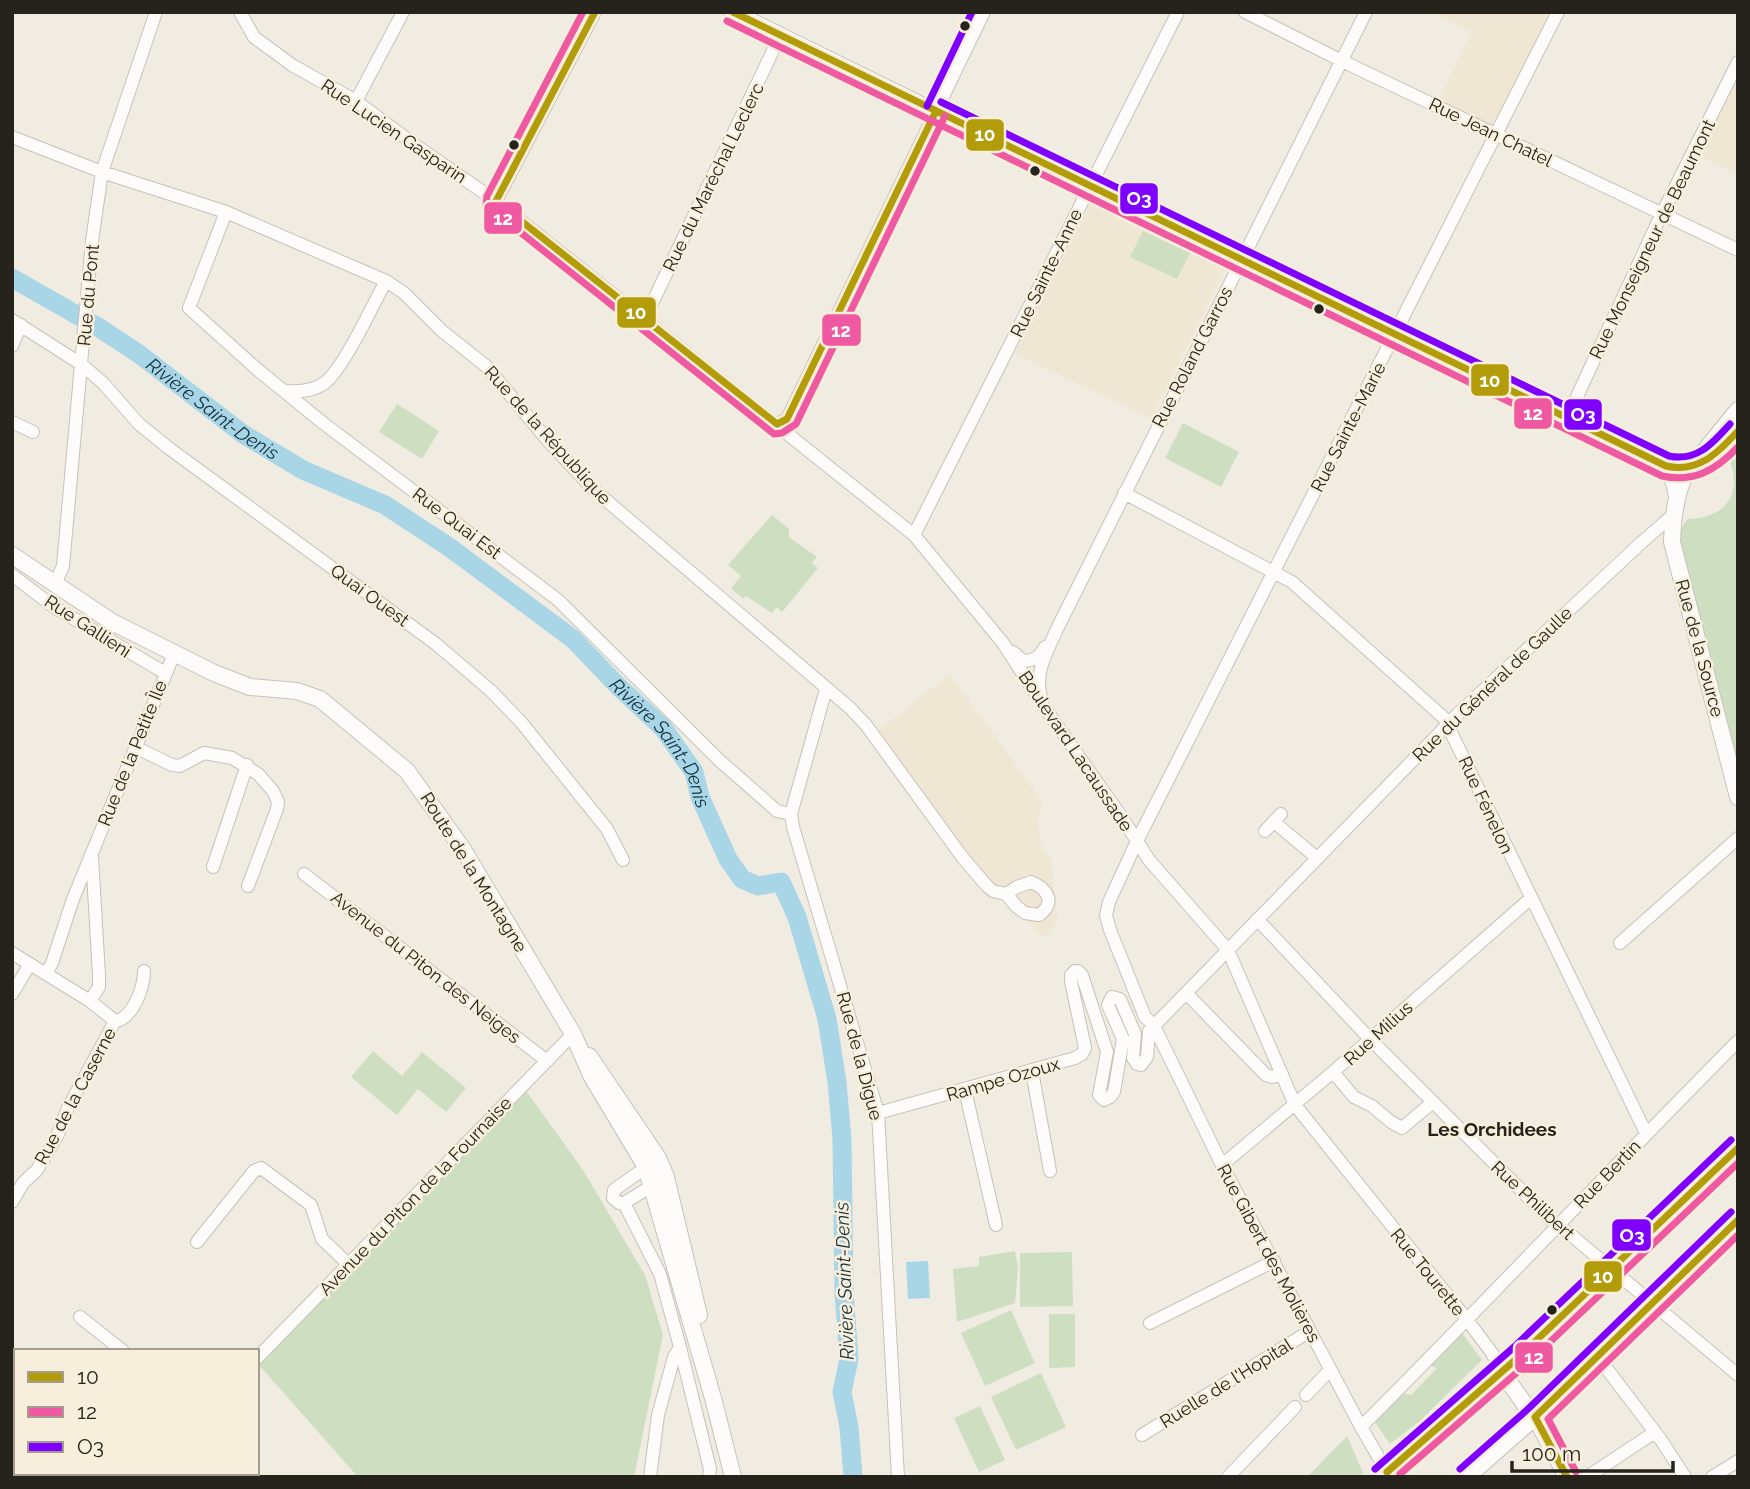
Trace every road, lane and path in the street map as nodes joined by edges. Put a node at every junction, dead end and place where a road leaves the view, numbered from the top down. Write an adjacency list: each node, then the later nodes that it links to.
1 (156, 12): 18 (street, Rue du Pont)
2 (240, 12): 14 (street, Rue Lucien Gasparin)
3 (403, 12): 14 (street)
4 (595, 12): 20 (street)
5 (732, 12): 11 (main road)
6 (984, 12): 15 (street)
7 (1178, 12): 19 (street, Rue Sainte-Anne)
8 (1245, 12): 12 (street, Rue Jean Chatel)
9 (1366, 12): 12 (street, Rue Roland Garros)
10 (1558, 12): 16 (street, Rue Sainte-Marie)
11 (780, 36): 15 (main road); 26 (street, Rue du Maréchal Leclerc)
12 (1342, 61): 16 (street, Rue Jean Chatel); 24 (street, Rue Roland Garros)
13 (1738, 62): 22 (street, Rue Monseigneur de Beaumont)
14 (356, 101): 20 (street, Rue Lucien Gasparin)
15 (936, 111): 19 (main road); 35 (street)
16 (1496, 134): 22 (street, Rue Jean Chatel); 28 (street, Rue Sainte-Marie)
17 (12, 137): 18 (street, Rue de la République)
18 (102, 172): 21 (street, Rue de la République); 30 (street, Rue du Pont)
19 (1089, 186): 24 (main road); 42 (street, Rue Sainte-Anne)
20 (496, 201): 26 (street, Rue Lucien Gasparin)
21 (226, 212): 25 (street, Rue de la République); 31 (street, Rue Quai Est)
22 (1662, 215): 23 (street, Rue Jean Chatel); 33 (street, Rue Monseigneur de Beaumont)
23 (1738, 250)
24 (1242, 259): 28 (main road); 39 (street, Rue Roland Garros)
25 (386, 281): 31 (street); 51 (street, Rue de la République)
26 (645, 318): 35 (street, Rue Lucien Gasparin)
27 (17, 323): 29 (street); 30 (street, Quai Ouest)
28 (1396, 334): 33 (main road); 44 (street, Rue Sainte-Marie)
29 (12, 346)
30 (81, 364): 46 (street, Rue du Pont); 64 (street, Quai Ouest)
31 (284, 391): 57 (street, Rue Quai Est)
32 (1738, 410): 37 (main road)
33 (1568, 416): 38 (main road)
34 (12, 422): 36 (street)
35 (777, 424): 42 (street, Rue Lucien Gasparin)
36 (33, 432)
37 (1701, 453): 38 (main road); 40 (main road)
38 (1665, 466): 40 (main road)
39 (1124, 493): 44 (street, Rue Fénelon); 47 (street, Rue Roland Garros)
40 (1677, 498): 41 (main road, Rue de la Source)
41 (1673, 515): 53 (street, Rue du Général de Gaulle); 56 (main road, Rue de la Source)
42 (915, 535): 48 (street, Boulevard Lacaussade)
43 (12, 555): 46 (main road, Route de la Montagne)
44 (1273, 572): 53 (street, Rue Fénelon); 60 (street, Rue Sainte-Marie)
45 (12, 576): 50 (street, Rue Gallieni)
46 (55, 584): 49 (main road, Route de la Montagne)
47 (1057, 629): 48 (street); 52 (street, Rue Roland Garros)
48 (1003, 643): 52 (street, Boulevard Lacaussade)
49 (174, 654): 50 (street, Rue de la Petite Île); 85 (main road, Route de la Montagne)
50 (165, 673): 54 (street, Rue de la Petite Île)
51 (827, 689): 57 (street, Rue de la Digue); 69 (street, Rue de la République)
52 (1044, 707): 60 (street, Boulevard Lacaussade)
53 (1448, 724): 63 (street, Rue du Général de Gaulle); 70 (street, Rue Fénelon)
54 (135, 747): 55 (street); 61 (street, Rue de la Petite Île)
55 (247, 765): 66 (street); 68 (street)
56 (1738, 797)
57 (792, 814): 95 (street, Rue de la Digue)
58 (1273, 822): 63 (street)
59 (1738, 838): 74 (street)
60 (1137, 841): 62 (street, Boulevard Lacaussade); 65 (street, Rue Tourette)
61 (92, 853): 71 (street, Rue de la Petite Île); 72 (street, Rue de la Petite Île)
62 (1131, 854): 65 (street); 84 (street, Boulevard Lacaussade)
63 (1317, 858): 73 (street, Rue du Général de Gaulle)
64 (623, 860)
65 (1149, 860): 75 (street, Rue Tourette)
66 (213, 867)
67 (304, 874): 88 (street, Avenue du Piton des Neiges)
68 (248, 886)
69 (1006, 894)
70 (1531, 898): 86 (street, Rue Milius); 96 (street, Rue Fénelon)
71 (73, 900): 72 (street); 79 (street, Rue de la Petite Île)
72 (95, 900): 82 (street, Rue de la Petite Île)
73 (1257, 919): 75 (street, Rue du Général de Gaulle); 86 (street, Rue Philibert)
74 (1620, 943)
75 (1228, 950): 80 (street, Rue du Général de Gaulle); 91 (street, Rue Tourette)
76 (12, 953): 77 (street, Rue de la Caserne)
77 (30, 964): 79 (street, Rue de la Caserne); 81 (street)
78 (144, 971): 83 (street)
79 (46, 974): 82 (street, Rue de la Caserne)
80 (1186, 993): 84 (street, Rue du Général de Gaulle); 91 (street)
81 (12, 994)
82 (90, 1001): 83 (street, Rue de la Caserne)
83 (115, 1021): 102 (street, Rue de la Caserne)
84 (1154, 1027): 89 (street, Rampe Ozoux); 99 (street, Rue Gibert des Molières)
85 (576, 1039): 88 (street, Avenue du Piton de la Fournaise); 98 (main road, Route de la Montagne)
86 (1370, 1039): 90 (street, Rue Milius); 93 (street, Rue Philibert)
87 (1738, 1041): 96 (street, Rue Bertin)
88 (547, 1061): 109 (street, Avenue du Piton de la Fournaise)
89 (1032, 1071): 92 (street, Rampe Ozoux); 100 (street)
90 (1333, 1072): 93 (street); 94 (street, Rue Milius)
91 (1282, 1074): 94 (street, Rue Tourette)
92 (965, 1090): 95 (street, Rampe Ozoux); 105 (street)
93 (1433, 1102): 106 (street, Rue Philibert)
94 (1295, 1105): 99 (street, Rue Milius); 113 (street, Rue Tourette)
95 (878, 1113): 135 (street, Rue de la Digue)
96 (1646, 1133): 106 (street, Rue Bertin)
97 (1738, 1148): 110 (main road)
98 (652, 1163): 101 (main road, Route de la Montagne); 103 (street)
99 (1222, 1165): 108 (street, Rue Gibert des Molières)
100 (1051, 1171)
101 (659, 1181): 103 (street); 134 (main road, Route de la Montagne)
102 (12, 1202)
103 (624, 1203): 116 (street)
104 (1738, 1220): 111 (main road)
105 (996, 1225)
106 (1557, 1226): 110 (street, Rue Philibert); 113 (street, Rue Bertin)
107 (197, 1242): 109 (street)
108 (1274, 1261): 114 (street); 115 (street, Rue Gibert des Molières)
109 (347, 1266): 118 (street, Avenue du Piton de la Fournaise)
110 (1610, 1268): 111 (street, Rue Philibert); 121 (main road)
111 (1651, 1303): 119 (main road); 122 (street, Rue Philibert)
112 (80, 1317): 117 (street)
113 (1468, 1321): 121 (street, Rue Tourette); 126 (street, Rue Bertin)
114 (1150, 1323)
115 (1310, 1331): 120 (street, Rue Gibert des Molières); 128 (street, Ruelle de l'Hopital)
116 (680, 1347): 132 (street); 133 (street)
117 (120, 1349)
118 (259, 1356)
119 (1597, 1356): 125 (main road); 127 (street)
120 (1330, 1370): 123 (street); 126 (street, Rue Gibert des Molières)
121 (1502, 1371): 125 (main road, Rue Tourette); 131 (main road)
122 (1738, 1375)
123 (1307, 1395)
124 (1295, 1407): 136 (street)
125 (1535, 1418): 130 (main road, Rue Tourette); 137 (main road)
126 (1361, 1427): 131 (street, Rue Gibert des Molières)
127 (1655, 1432): 138 (street); 139 (street)
128 (1142, 1435)
129 (1738, 1461): 140 (street)
130 (1561, 1474)
131 (1387, 1475)
132 (650, 1477)
133 (709, 1477)
134 (733, 1477)
135 (898, 1477)
136 (1228, 1477)
137 (1466, 1477)
138 (1587, 1477)
139 (1685, 1477)
140 (1712, 1477)

